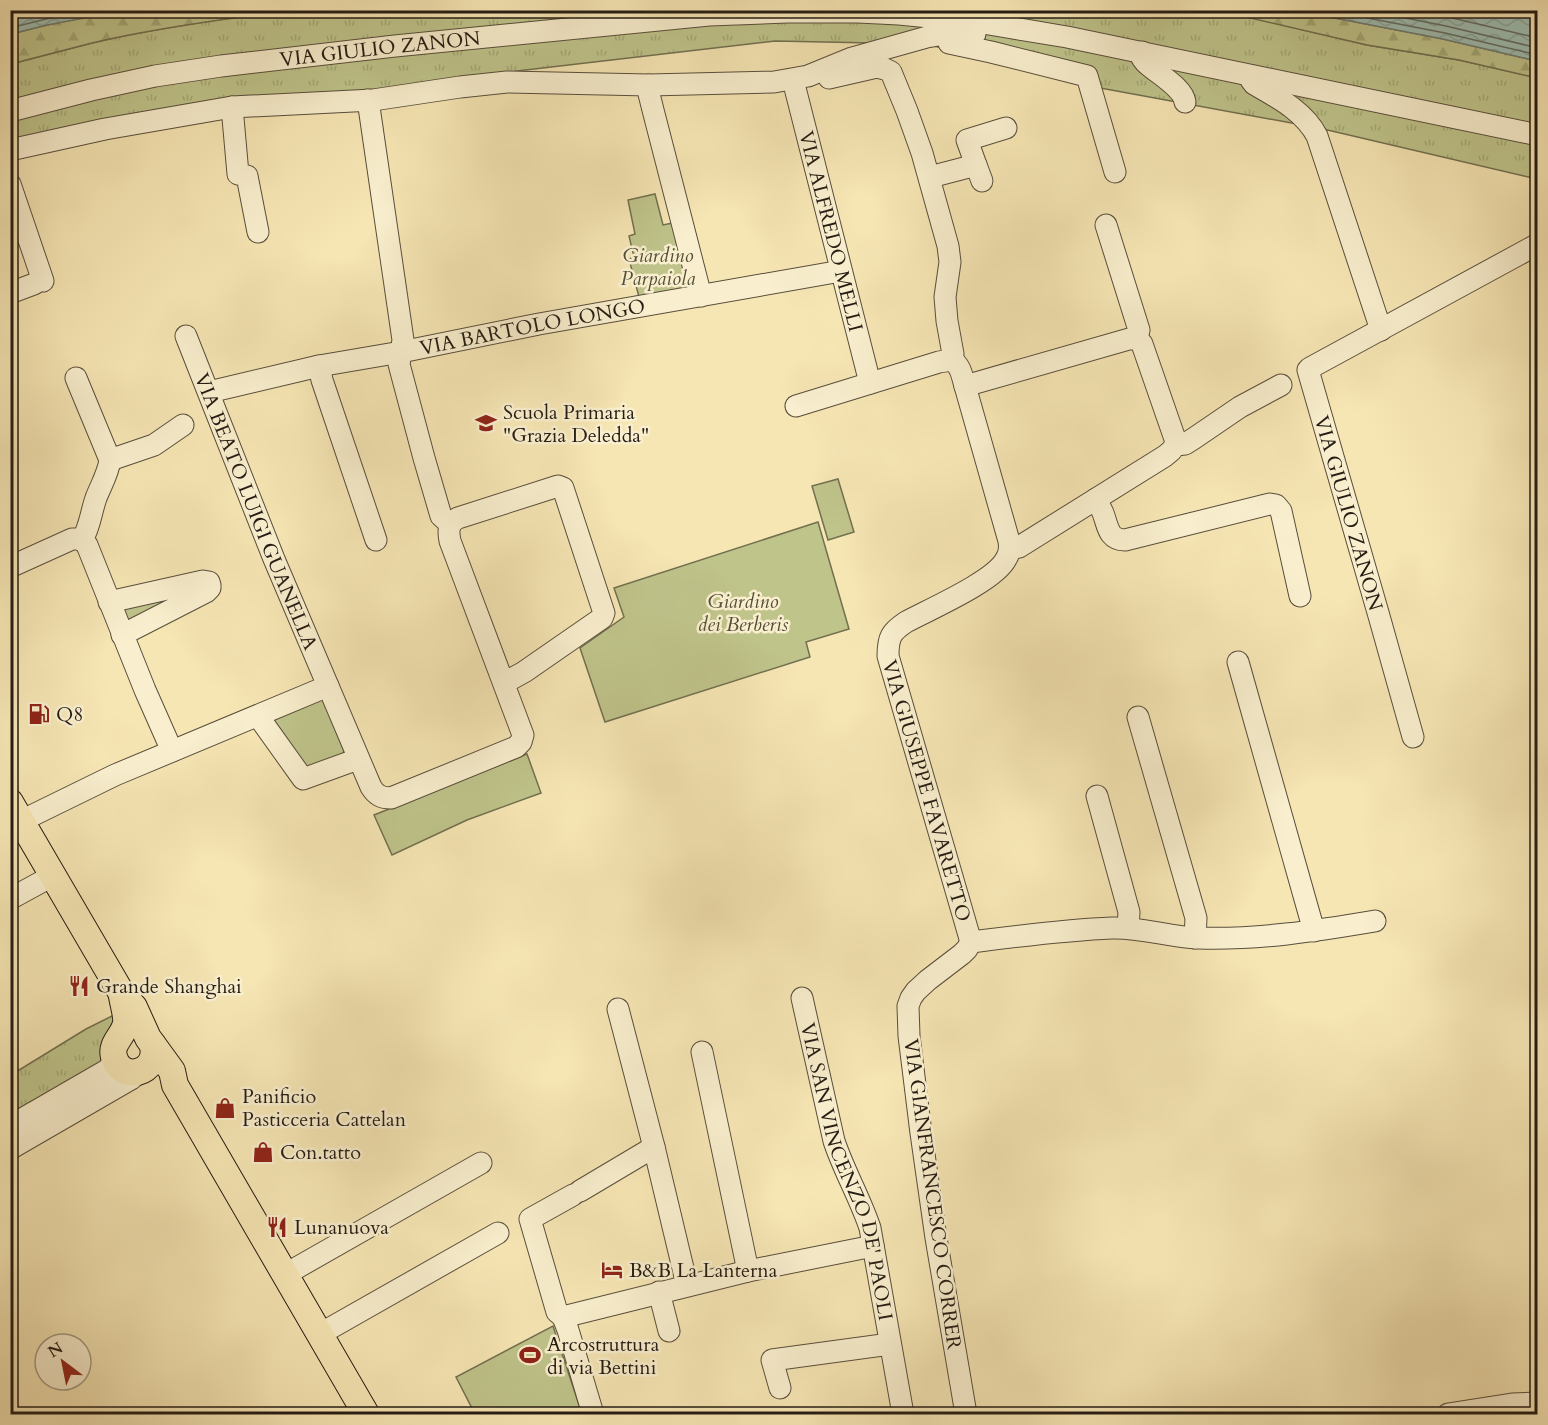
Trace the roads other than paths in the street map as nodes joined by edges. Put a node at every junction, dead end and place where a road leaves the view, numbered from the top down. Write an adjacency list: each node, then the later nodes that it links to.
1 (1005, 27): 2 (street, VIA GIULIO ZANON); 3 (street, VIA GIULIO ZANON); 11 (street, VIA GIULIO ZANON)
2 (927, 37): 4 (street, VIA GIULIO ZANON); 15 (street)
3 (1142, 52): 5 (street, VIA GIULIO ZANON); 9 (street)
4 (823, 71): 6 (street, VIA GIULIO ZANON); 16 (street)
5 (1252, 75): 13 (street, VIA GIULIO ZANON); 24 (street)
6 (793, 80): 7 (street, VIA GIULIO ZANON); 21 (street, VIA ALFREDO MELLI)
7 (649, 85): 8 (street, VIA GIULIO ZANON); 23 (street)
8 (368, 100): 10 (street, VIA GIULIO ZANON); 27 (street)
9 (1185, 102)
10 (232, 107): 14 (street, VIA GIULIO ZANON); 19 (street)
11 (10, 111)
12 (1006, 128): 16 (street)
13 (1535, 137)
14 (10, 150)
15 (1115, 172)
16 (930, 177): 28 (street)
17 (10, 184): 22 (street)
18 (1106, 225): 26 (street)
19 (258, 232)
20 (1538, 244): 24 (street, VIA GIULIO ZANON)
21 (841, 271): 23 (street, VIA BARTOLO LONGO); 31 (street, VIA ALFREDO MELLI)
22 (10, 292)
23 (701, 296): 27 (street, VIA BARTOLO LONGO)
24 (1381, 330): 53 (street, VIA GIULIO ZANON)
25 (186, 336): 34 (street, VIA BEATO LUIGI GUANELLA)
26 (1137, 339): 33 (street); 37 (street)
27 (401, 352): 29 (street, VIA BARTOLO LONGO); 40 (street)
28 (952, 360): 31 (street); 33 (street)
29 (319, 366): 34 (street, VIA BARTOLO LONGO); 42 (street)
30 (76, 378): 38 (street)
31 (870, 383): 35 (street)
32 (1281, 385): 37 (street)
33 (965, 386): 43 (street)
34 (209, 393): 50 (street, VIA BEATO LUIGI GUANELLA)
35 (796, 406)
36 (183, 425): 38 (street)
37 (1176, 445): 39 (street)
38 (110, 460): 41 (street)
39 (1096, 499): 43 (street); 45 (street)
40 (450, 524): 49 (street); 49 (street)
41 (82, 540): 44 (street); 46 (street)
42 (376, 540)
43 (1010, 549): 64 (street, VIA GIUSEPPE FAVARETTO)
44 (10, 567)
45 (1300, 596)
46 (109, 602): 47 (street); 47 (street)
47 (122, 634): 54 (street)
48 (1238, 662): 62 (street)
49 (504, 683): 55 (street, VIA BEATO LUIGI GUANELLA)
50 (328, 686): 51 (street); 55 (street, VIA BEATO LUIGI GUANELLA)
51 (258, 716): 54 (street); 55 (street)
52 (1138, 717): 63 (street)
53 (1413, 737)
54 (172, 751): 57 (street)
55 (358, 759)
56 (1097, 796): 61 (street)
57 (16, 811): 58 (main road)
58 (52, 876): 59 (street); 65 (main road)
59 (10, 899)
60 (1375, 921): 62 (street)
61 (1128, 928): 63 (street); 64 (street)
62 (1314, 931): 63 (street)
63 (1195, 938)
64 (971, 942): 92 (street, VIA GIANFRANCESCO CORRER)
65 (122, 994): 68 (main road); 69 (main road)
66 (802, 998): 78 (street, VIA SAN VINCENZO DE' PAOLI)
67 (618, 1009): 74 (street)
68 (150, 1042): 69 (main road); 71 (main road); 72 (main road)
69 (117, 1045): 71 (main road); 73 (street)
70 (702, 1052): 79 (street)
71 (141, 1071): 72 (main road); 75 (street)
72 (175, 1084): 80 (main road)
73 (10, 1126)
74 (654, 1147): 81 (street); 83 (street)
75 (10, 1149)
76 (481, 1163): 80 (street)
77 (498, 1233): 85 (street)
78 (873, 1246): 79 (street); 86 (street, VIA SAN VINCENZO DE' PAOLI)
79 (748, 1271): 81 (street)
80 (286, 1274): 85 (main road)
81 (687, 1285): 82 (street)
82 (659, 1292): 83 (street); 84 (street)
83 (563, 1317): 90 (street)
84 (669, 1331)
85 (320, 1334): 89 (main road)
86 (890, 1344): 87 (street, VIA SAN VINCENZO DE' PAOLI); 91 (street, VIA SAN VINCENZO DE' PAOLI)
87 (780, 1388)
88 (1538, 1403): 93 (street)
89 (366, 1414)
90 (593, 1414)
91 (903, 1414)
92 (966, 1414)
93 (1448, 1414)

